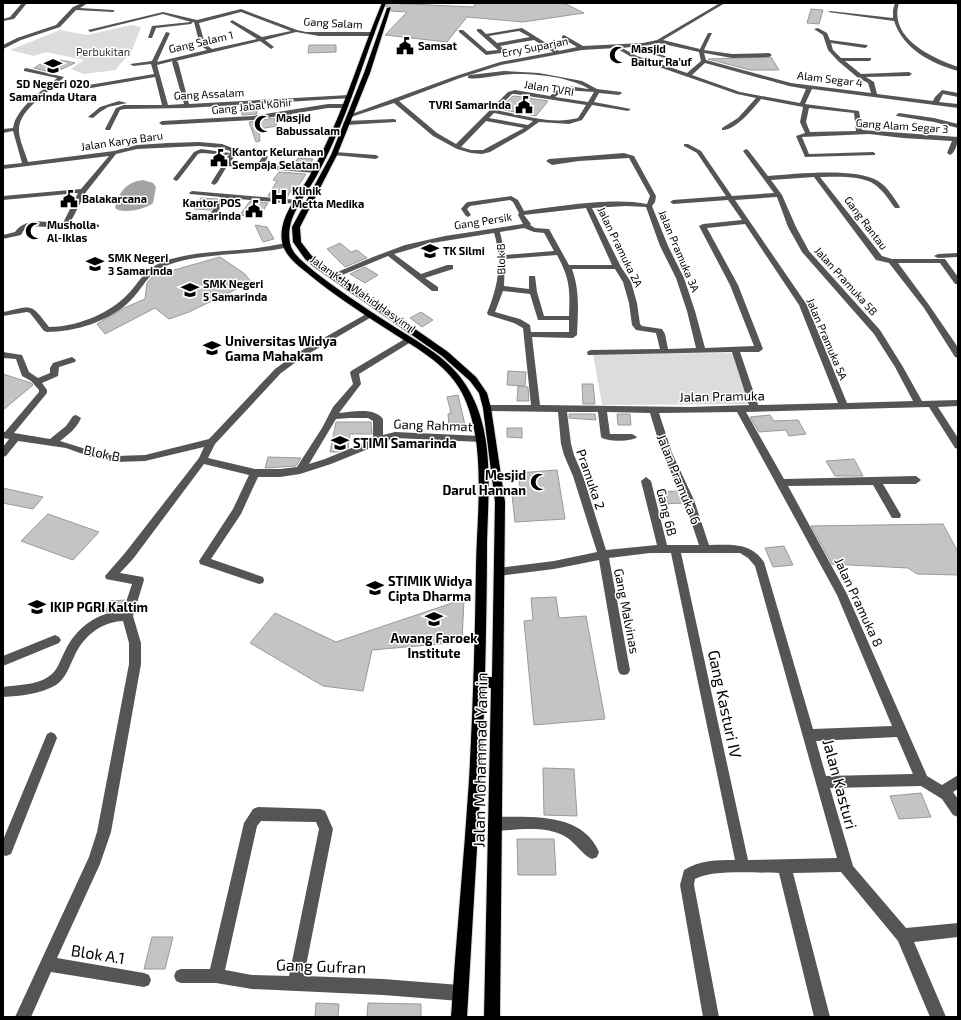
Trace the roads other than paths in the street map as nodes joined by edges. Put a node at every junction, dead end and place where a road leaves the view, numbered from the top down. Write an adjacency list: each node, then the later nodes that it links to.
1 (25, 3): 15 (street)
2 (86, 3): 10 (street)
3 (384, 3): 24 (main road)
4 (391, 3): 55 (main road, Jalan K.H. Wahid Hasyim I)
5 (723, 3): 31 (street, Erry Suparjan)
6 (897, 3): 14 (street)
7 (955, 3): 8 (street)
8 (958, 4)
9 (228, 6): 11 (street, Gang Salam)
10 (75, 8): 12 (street); 37 (street)
11 (241, 10): 17 (street); 21 (street, Gang Salam)
12 (113, 11)
13 (830, 12): 14 (street)
14 (895, 17): 53 (street)
15 (3, 20)
16 (232, 21): 30 (street)
17 (197, 22): 20 (street); 27 (street); 40 (street)
18 (816, 29): 32 (street)
19 (479, 30): 26 (street)
20 (90, 31)
21 (296, 31): 24 (street, Gang Salam); 30 (street, Gang Salam 1)
22 (461, 31): 41 (street)
23 (168, 33): 51 (street)
24 (372, 34): 56 (main road)
25 (710, 34): 42 (street)
26 (486, 35): 29 (street); 33 (street)
27 (150, 37)
28 (564, 37): 39 (street)
29 (534, 38): 33 (street); 43 (street)
30 (262, 39): 38 (street); 40 (street, Gang Salam 1)
31 (659, 41): 34 (street, Erry Suparjan); 42 (street)
32 (827, 41): 36 (street); 47 (street)
33 (496, 45): 41 (street)
34 (631, 45): 35 (street, Erry Suparjan); 45 (street)
35 (616, 46): 39 (street, Erry Suparjan); 59 (street)
36 (865, 46)
37 (3, 47)
38 (271, 47)
39 (582, 48): 43 (street, Erry Suparjan)
40 (210, 50): 51 (street, Gang Salam 1)
41 (503, 51): 48 (street)
42 (702, 51): 44 (street); 49 (street)
43 (557, 52): 48 (street, Erry Suparjan)
44 (769, 55)
45 (668, 59)
46 (868, 59): 47 (street)
47 (840, 60): 60 (street)
48 (515, 61): 61 (street, Erry Suparjan)
49 (703, 61): 59 (street); 63 (street, Alam Segar 4)
50 (175, 62): 76 (street)
51 (154, 63): 52 (street); 58 (street, Gang Salam 1)
52 (133, 64)
53 (958, 69)
54 (26, 70): 95 (street)
55 (367, 72): 56 (main road); 84 (main road, Jalan K.H. Wahid Hasyim I)
56 (358, 73): 68 (main road)
57 (909, 74): 60 (street)
58 (157, 75): 62 (street); 75 (street, Gang Salam 1)
59 (688, 75): 70 (street)
60 (859, 76): 66 (street)
61 (458, 77): 64 (street); 71 (street, Erry Suparjan)
62 (85, 87)
63 (810, 87): 66 (street, Alam Segar 4); 78 (street)
64 (597, 92): 65 (street); 69 (street); 73 (street)
65 (618, 93)
66 (874, 94): 72 (street, Alam Segar 4)
67 (958, 94): 72 (street)
68 (348, 97): 76 (street, Gang Assalam); 77 (main road)
69 (551, 98): 73 (street, Jalan TVRI); 81 (street, Jalan TVRI)
70 (759, 98): 78 (street); 97 (street)
71 (395, 101): 84 (street, Erry Suparjan); 104 (street)
72 (936, 102): 79 (street, Alam Segar 4)
73 (589, 103): 80 (street, Jalan TVRI); 88 (street)
74 (143, 106): 75 (street, Gang Assalam); 85 (street); 96 (street)
75 (165, 106): 76 (street, Gang Assalam)
76 (187, 106)
77 (345, 106): 82 (street, Gang Jabal Kohir); 118 (main road)
78 (804, 106): 99 (street); 100 (street)
79 (958, 106)
80 (628, 109)
81 (492, 111): 86 (street, Jalan TVRI); 88 (street)
82 (287, 113): 90 (street); 91 (street, Gang Jabal Kohir)
83 (899, 115): 87 (street)
84 (349, 116): 92 (main road, Jalan K.H. Wahid Hasyim I)
85 (91, 117)
86 (484, 119): 94 (street); 104 (street, Jalan TVRI)
87 (918, 119): 93 (street); 101 (street)
88 (538, 120): 94 (street)
89 (394, 121): 92 (street)
90 (301, 122)
91 (162, 123)
92 (346, 123): 108 (main road, Jalan K.H. Wahid Hasyim I)
93 (958, 126)
94 (529, 128): 104 (street)
95 (16, 129): 98 (street); 114 (street)
96 (108, 129)
97 (724, 129)
98 (3, 132)
99 (859, 132): 100 (street, Gang Alam Segar 3); 101 (street, Gang Alam Segar 3)
100 (808, 134): 109 (street, Gang Alam Segar 3)
101 (920, 137): 102 (street, Gang Alam Segar 3)
102 (957, 139): 110 (street)
103 (686, 145): 129 (street, Jalan Pramuka 5A)
104 (457, 147)
105 (746, 150): 120 (street, Jalan Pramuka 5B)
106 (114, 153): 107 (street, Jalan Karya Baru); 114 (street, Jalan Karya Baru); 123 (street)
107 (233, 153): 115 (street); 121 (street)
108 (335, 154): 112 (street); 152 (main road, Jalan K.H. Wahid Hasyim I)
109 (873, 154)
110 (958, 155)
111 (265, 156): 117 (street)
112 (376, 157)
113 (576, 160): 134 (street, Jalan Pramuka 3A)
114 (25, 164): 116 (street, Jalan Karya Baru)
115 (225, 164): 117 (street); 122 (street)
116 (3, 167)
117 (258, 167): 118 (street)
118 (316, 171): 131 (main road)
119 (816, 176): 120 (street); 135 (street); 151 (street, Gang Rantau)
120 (767, 178): 126 (street, Jalan Pramuka 5B)
121 (176, 179)
122 (214, 183)
123 (83, 191): 125 (street); 140 (street)
124 (192, 193): 127 (street)
125 (44, 194): 128 (street); 130 (street)
126 (779, 195): 129 (street); 180 (street, Jalan Pramuka 5B)
127 (225, 196): 131 (street); 138 (street)
128 (3, 198)
129 (730, 198): 132 (street); 139 (street, Jalan Pramuka 5A)
130 (40, 202)
131 (298, 202): 145 (main road)
132 (673, 202)
133 (588, 206): 134 (street, Gang Persik); 136 (street, Gang Persik); 156 (street, Jalan Pramuka 2A)
134 (649, 206): 172 (street, Jalan Pramuka 3A)
135 (897, 207)
136 (522, 213): 137 (street); 142 (street, Gang Persik)
137 (468, 215)
138 (209, 220)
139 (748, 222): 173 (street); 182 (street, Jalan Pramuka 5A)
140 (65, 226): 141 (street); 144 (street)
141 (97, 226)
142 (525, 226): 143 (street, Gang Persik); 147 (street)
143 (496, 230): 146 (street, Gang Persik); 149 (street, Blok B)
144 (3, 237)
145 (286, 245): 153 (main road, Jalan K.H. Wahid Hasyim I); 164 (street)
146 (389, 253): 157 (street, Gang Persik); 158 (street)
147 (559, 253): 149 (street); 155 (street)
148 (958, 255): 150 (street)
149 (502, 258): 161 (street, Blok B)
150 (940, 259): 151 (street); 160 (street)
151 (892, 261): 176 (street, Gang Rantau)
152 (316, 264): 153 (main road); 157 (main road, Jalan K.H. Wahid Hasyim I)
153 (305, 267): 165 (main road, Jalan K.H. Wahid Hasyim I)
154 (450, 267): 158 (street)
155 (567, 267): 156 (street); 167 (street)
156 (617, 267): 171 (street, Jalan Pramuka 2A)
157 (332, 276): 183 (main road, Jalan K.H. Wahid Hasyim I)
158 (420, 277): 162 (street)
159 (532, 278): 163 (street)
160 (958, 282)
161 (501, 288): 163 (street); 168 (street, Blok B)
162 (435, 289)
163 (533, 292): 166 (street)
164 (3, 314)
165 (371, 315): 170 (main road, Jalan K.H. Wahid Hasyim I); 198 (street)
166 (544, 318): 167 (street); 169 (street)
167 (573, 318): 169 (street)
168 (527, 334): 169 (street); 186 (street)
169 (545, 335)
170 (408, 340): 190 (main road, Jalan K.H. Wahid Hasyim I); 191 (street)
171 (664, 350): 172 (street); 174 (street)
172 (701, 350): 173 (street)
173 (735, 350): 189 (street)
174 (591, 353)
175 (3, 354): 178 (street)
176 (958, 355)
177 (72, 360): 178 (street)
178 (36, 382): 193 (street)
179 (958, 403): 181 (street, Jalan Pramuka)
180 (919, 404): 181 (street, Jalan Pramuka); 182 (street, Jalan Pramuka)
181 (932, 404): 199 (street)
182 (844, 406): 189 (street, Jalan Pramuka)
183 (487, 408): 186 (street, Jalan Pramuka); 213 (main road, Jalan Mohammad Yamin)
184 (562, 408): 185 (street, Jalan Pramuka); 186 (street, Jalan Pramuka); 212 (street, Pramuka 2)
185 (602, 408): 187 (street, Jalan Pramuka); 194 (street)
186 (536, 409)
187 (653, 409): 188 (street, Jalan Pramuka); 210 (street, Jalan Pramuka 6)
188 (740, 409): 189 (street, Jalan Pramuka); 207 (street, Jalan Pramuka 8)
189 (755, 409)
190 (473, 411): 195 (main road, Jalan Mohammad Yamin)
191 (332, 416): 196 (street); 202 (street)
192 (76, 418): 197 (street)
193 (8, 436): 197 (street, Blok B); 200 (street)
194 (632, 437)
195 (480, 439): 196 (street, Gang Rahmat); 219 (main road, Jalan Mohammad Yamin)
196 (378, 440): 202 (street, Gang Rahmat)
197 (52, 442): 198 (street, Blok B)
198 (212, 442): 201 (street)
199 (958, 446)
200 (3, 454)
201 (202, 460): 203 (street, Gang Rahmat); 215 (street)
202 (300, 470): 203 (street, Gang Rahmat)
203 (255, 473): 214 (street)
204 (916, 480): 206 (street)
205 (646, 481): 211 (street, Gang 6B)
206 (876, 481): 207 (street); 208 (street)
207 (781, 483): 222 (street, Jalan Pramuka 8)
208 (896, 515)
209 (675, 548): 210 (street, Jalan Kasturi); 211 (street, Jalan Kasturi); 235 (street, Gang Kasturi IV)
210 (705, 548): 223 (street, Jalan Kasturi)
211 (663, 549): 212 (street, Jalan Kasturi)
212 (603, 556): 213 (street, Jalan Kasturi); 218 (street, Gang Malvinas)
213 (499, 572): 220 (main road, Jalan Mohammad Yamin)
214 (259, 580)
215 (127, 616): 221 (street); 238 (street)
216 (55, 640): 217 (street)
217 (3, 661)
218 (624, 670)
219 (478, 682): 220 (main road); 243 (main road, Jalan Mohammad Yamin)
220 (498, 683): 230 (main road, Jalan Mohammad Yamin)
221 (3, 692)
222 (900, 731): 223 (street); 225 (street, Jalan Pramuka 8)
223 (809, 735): 227 (street, Jalan Kasturi)
224 (51, 738): 231 (street)
225 (922, 780): 227 (street); 228 (street)
226 (958, 781): 228 (street)
227 (822, 782): 233 (street, Jalan Kasturi)
228 (946, 794): 229 (street)
229 (958, 810)
230 (495, 824): 232 (street); 246 (main road, Jalan Mohammad Yamin)
231 (4, 851)
232 (592, 852)
233 (844, 864): 234 (street); 237 (street, Jalan Kasturi)
234 (784, 866): 235 (street); 248 (street)
235 (743, 867): 247 (street)
236 (958, 930): 237 (street)
237 (903, 936): 249 (street)
238 (48, 964): 241 (street, Blok A.1); 244 (street)
239 (180, 976): 240 (street, Gang Gufran)
240 (216, 976): 242 (street, Gang Gufran); 242 (street)
241 (144, 980)
242 (294, 983): 243 (street, Gang Gufran)
243 (460, 993): 245 (main road, Jalan Mohammad Yamin)
244 (23, 1017)
245 (459, 1017)
246 (492, 1017)
247 (711, 1017)
248 (822, 1017)
249 (938, 1017)

